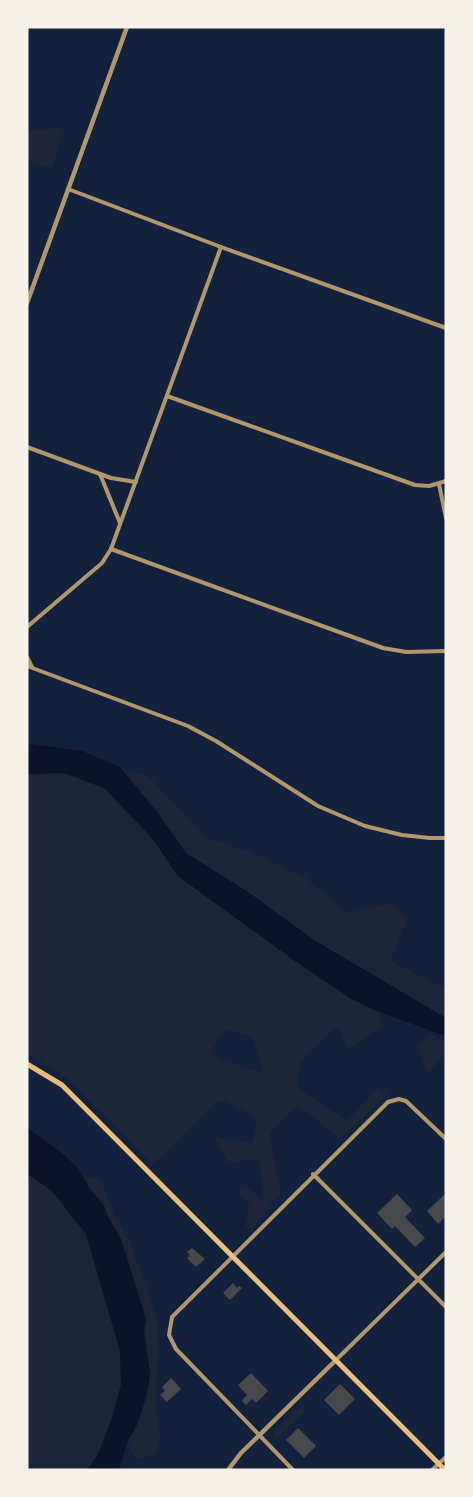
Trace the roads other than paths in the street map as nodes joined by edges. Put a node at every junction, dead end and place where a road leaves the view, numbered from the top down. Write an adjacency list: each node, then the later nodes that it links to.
1 (127, 27): 2 (street)
2 (68, 189): 3 (street); 4 (street)
3 (221, 247): 5 (street); 6 (street)
4 (27, 303)
5 (446, 328)
6 (167, 396): 9 (street); 11 (street)
7 (27, 447): 8 (street)
8 (99, 474): 9 (street); 13 (street)
9 (136, 482): 13 (street)
10 (446, 482): 11 (street)
11 (439, 484): 12 (street)
12 (446, 519)
13 (121, 524): 14 (street)
14 (111, 549): 15 (street); 17 (street)
15 (29, 626): 16 (street)
16 (27, 632)
17 (446, 651)
18 (27, 657): 19 (street)
19 (30, 667): 20 (street)
20 (446, 838)
21 (27, 1064): 25 (main road)
22 (446, 1139): 23 (street)
23 (313, 1174): 25 (street); 26 (street)
24 (446, 1252): 26 (street)
25 (232, 1256): 28 (main road); 29 (street)
26 (419, 1278): 27 (street); 28 (street)
27 (446, 1306)
28 (335, 1361): 29 (street); 31 (main road)
29 (258, 1436): 32 (street); 33 (street)
30 (446, 1457): 31 (street)
31 (439, 1464): 34 (street); 35 (main road)
32 (228, 1470)
33 (293, 1470)
34 (432, 1470)
35 (445, 1470)

